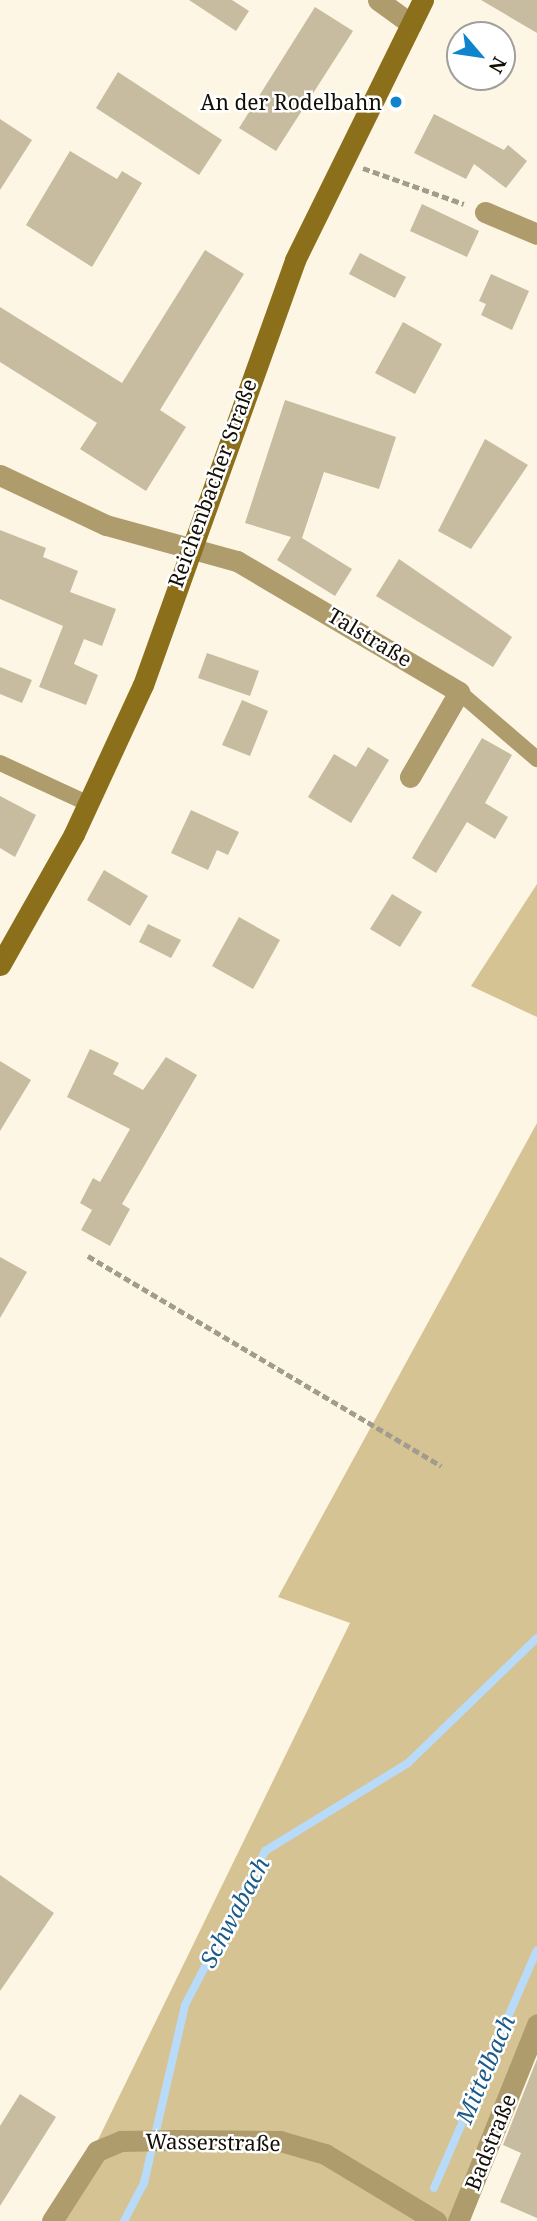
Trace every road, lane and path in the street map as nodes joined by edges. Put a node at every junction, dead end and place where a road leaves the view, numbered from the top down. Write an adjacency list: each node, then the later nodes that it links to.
1 (378, 0): 3 (street)
2 (423, 0): 3 (main road, Reichenbacher Straße)
3 (411, 24): 4 (main road, Reichenbacher Straße)
4 (346, 162): 5 (path); 8 (main road, Reichenbacher Straße)
5 (485, 212): 6 (street)
6 (537, 234)
7 (0, 475): 8 (street, Talstraße)
8 (188, 547): 9 (street, Talstraße); 13 (main road, Reichenbacher Straße)
9 (459, 692): 10 (lane); 12 (street)
10 (537, 759)
11 (0, 764): 13 (lane)
12 (410, 777)
13 (89, 804): 14 (main road, Reichenbacher Straße)
14 (0, 965)
15 (88, 1256): 16 (path)
16 (440, 1466)
17 (537, 2024): 20 (street, Badstraße)
18 (52, 2221): 19 (street, Wasserstraße)
19 (436, 2221)
20 (458, 2221)

